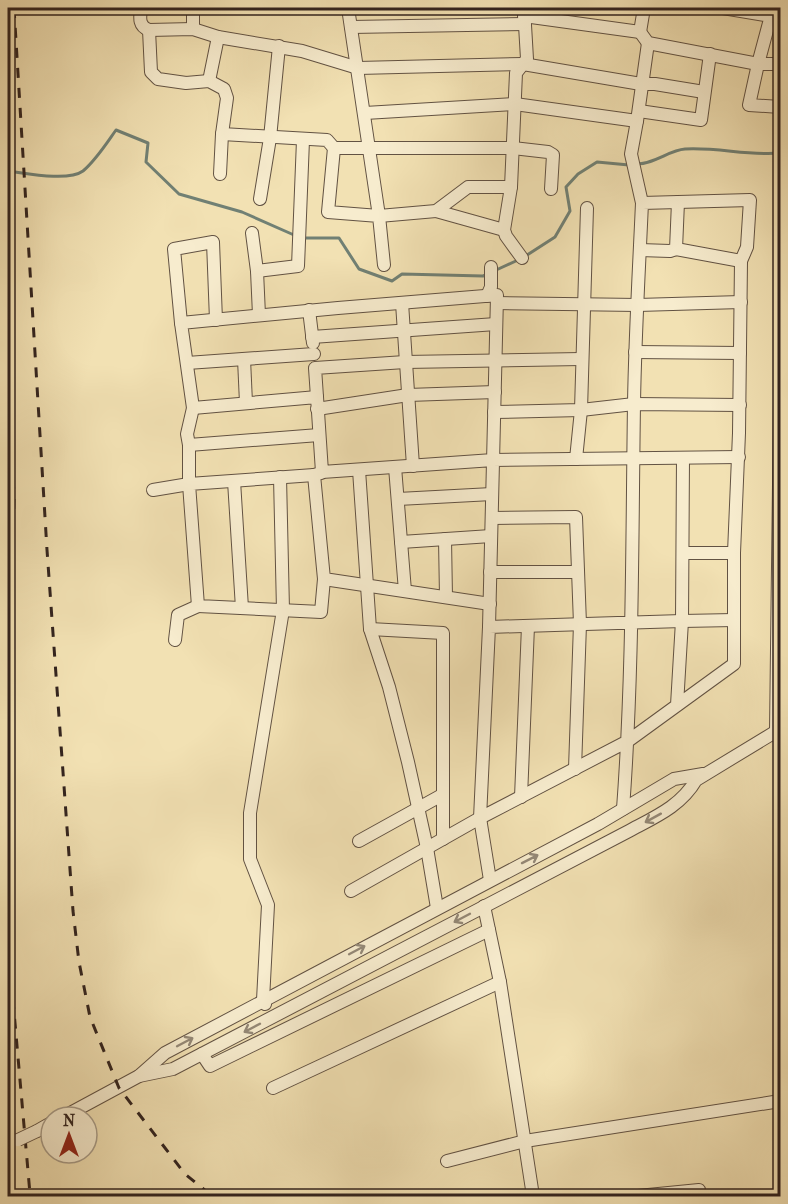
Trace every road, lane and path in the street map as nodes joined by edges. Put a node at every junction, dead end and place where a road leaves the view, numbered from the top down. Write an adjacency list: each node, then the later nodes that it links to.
1 (141, 8): 10 (street)
2 (193, 8): 9 (street)
3 (348, 8): 8 (street)
4 (644, 8): 12 (street)
5 (723, 8): 6 (street)
6 (772, 12): 16 (street)
7 (524, 16): 8 (street); 12 (street); 15 (street)
8 (351, 27): 18 (street)
9 (193, 29): 10 (street); 11 (street)
10 (149, 30): 19 (street)
11 (218, 37): 13 (street); 19 (street)
12 (644, 37): 14 (street); 20 (street)
13 (279, 46): 18 (street); 27 (street)
14 (710, 54): 16 (street); 21 (street)
15 (523, 64): 18 (street); 20 (street); 22 (street)
16 (758, 64): 17 (street); 23 (street)
17 (780, 64)
18 (358, 68): 24 (street)
19 (209, 81): 26 (street)
20 (641, 84): 21 (street); 25 (street)
21 (705, 92): 25 (street)
22 (515, 104): 24 (street); 25 (street); 31 (street)
23 (780, 107)
24 (365, 113): 30 (street)
25 (638, 116): 37 (street)
26 (222, 134): 27 (street); 32 (street)
27 (270, 138): 28 (street); 35 (street)
28 (303, 140): 29 (street); 49 (street)
29 (334, 148): 30 (street); 40 (street)
30 (369, 148): 31 (street); 40 (street)
31 (513, 148): 33 (street); 34 (street)
32 (220, 174)
33 (511, 187): 39 (street); 41 (street)
34 (551, 189)
35 (260, 199)
36 (678, 202): 37 (street); 44 (street); 46 (street)
37 (642, 203): 43 (street)
38 (587, 208): 53 (street)
39 (436, 211): 40 (street); 41 (street)
40 (380, 216): 47 (street)
41 (504, 230): 45 (street)
42 (252, 233): 49 (street)
43 (640, 249): 44 (street); 54 (street)
44 (676, 249): 46 (street)
45 (522, 258)
46 (741, 261): 51 (street)
47 (384, 265)
48 (492, 267): 50 (street)
49 (257, 271): 56 (street)
50 (492, 299): 52 (street); 53 (street); 59 (street)
51 (741, 302): 54 (street); 63 (street)
52 (402, 303): 55 (street); 60 (street)
53 (584, 304): 54 (street); 66 (street)
54 (638, 305): 62 (street)
55 (309, 310): 56 (street); 61 (street)
56 (259, 315): 57 (street)
57 (216, 320): 58 (street); 58 (street)
58 (181, 323): 69 (street)
59 (496, 324): 60 (street); 67 (street)
60 (404, 331): 61 (street); 68 (street)
61 (312, 337): 64 (street)
62 (635, 352): 63 (street); 76 (street)
63 (740, 353): 77 (street)
64 (314, 354): 65 (street); 70 (street)
65 (244, 359): 69 (street); 74 (street)
66 (581, 359): 67 (street); 79 (street)
67 (495, 361): 68 (street); 71 (street)
68 (405, 362): 70 (street); 72 (street)
69 (186, 363): 78 (street)
70 (315, 368): 75 (street)
71 (495, 392): 72 (street); 80 (street)
72 (408, 395): 75 (street); 88 (street)
73 (780, 402): 123 (street)
74 (246, 403): 75 (street); 78 (street)
75 (317, 403): 81 (street)
76 (634, 404): 77 (street); 79 (street); 84 (street)
77 (740, 405): 83 (street)
78 (193, 408): 82 (street)
79 (581, 410): 80 (street); 86 (street)
80 (494, 412): 87 (street)
81 (319, 435): 82 (street); 91 (street)
82 (189, 445): 94 (street)
83 (738, 457): 85 (street); 103 (street)
84 (633, 458): 85 (street); 86 (street); 116 (street)
85 (683, 458): 102 (street)
86 (576, 459): 87 (street)
87 (493, 460): 88 (street); 96 (street)
88 (413, 466): 89 (street)
89 (395, 467): 90 (street); 97 (street)
90 (359, 470): 91 (street); 107 (street)
91 (318, 473): 92 (street); 106 (street)
92 (280, 477): 93 (street); 113 (street)
93 (234, 481): 94 (street); 112 (street)
94 (189, 484): 95 (street); 111 (street)
95 (153, 490)
96 (492, 494): 97 (street); 98 (street)
97 (398, 499): 101 (street)
98 (492, 518): 99 (street); 105 (street)
99 (491, 536): 100 (street); 104 (street)
100 (445, 539): 101 (street); 109 (street)
101 (401, 542): 108 (street)
102 (683, 553): 103 (street); 115 (street)
103 (734, 553): 114 (street)
104 (490, 572): 105 (street); 110 (street)
105 (578, 572): 117 (street)
106 (324, 579): 107 (street); 113 (street)
107 (367, 586): 108 (street); 120 (street)
108 (405, 591): 109 (street)
109 (446, 597): 110 (street)
110 (490, 604): 119 (street)
111 (198, 606): 112 (street); 121 (street)
112 (242, 608): 113 (street)
113 (284, 610): 141 (street)
114 (734, 620): 115 (street); 122 (street)
115 (682, 621): 116 (street); 122 (street)
116 (631, 623): 117 (street); 124 (street)
117 (580, 624): 118 (street); 125 (street)
118 (528, 626): 119 (street); 128 (street)
119 (489, 627): 131 (street)
120 (370, 629): 127 (street); 129 (street)
121 (176, 640)
122 (677, 705): 124 (street)
123 (778, 731): 126 (street)
124 (628, 741): 125 (street); 130 (street)
125 (575, 769): 128 (street)
126 (702, 777): 130 (street); 137 (street, one-way to 137)
127 (442, 795): 129 (street); 132 (street)
128 (521, 797): 131 (street)
129 (418, 808): 133 (street); 134 (street)
130 (623, 809): 135 (street, one-way to 130)
131 (480, 818): 132 (street); 135 (street)
132 (443, 839): 134 (street)
133 (359, 841)
134 (428, 848): 136 (street); 138 (street)
135 (490, 880): 138 (street)
136 (351, 891)
137 (484, 906): 139 (street); 142 (street, one-way to 142)
138 (437, 908): 141 (street, one-way to 138)
139 (489, 930): 140 (street); 143 (street)
140 (500, 982): 145 (street); 149 (street)
141 (263, 1000): 142 (street); 144 (street, one-way to 141)
142 (272, 1017): 143 (street, one-way to 143)
143 (202, 1054): 144 (street)
144 (139, 1076): 147 (street)
145 (273, 1088)
146 (780, 1101): 149 (street)
147 (85, 1105)
148 (39, 1130): 150 (street, bridge)
149 (525, 1141): 151 (street); 153 (street)
150 (13, 1142)
151 (447, 1161)
152 (699, 1190): 154 (street)
153 (533, 1197)
154 (638, 1197)

